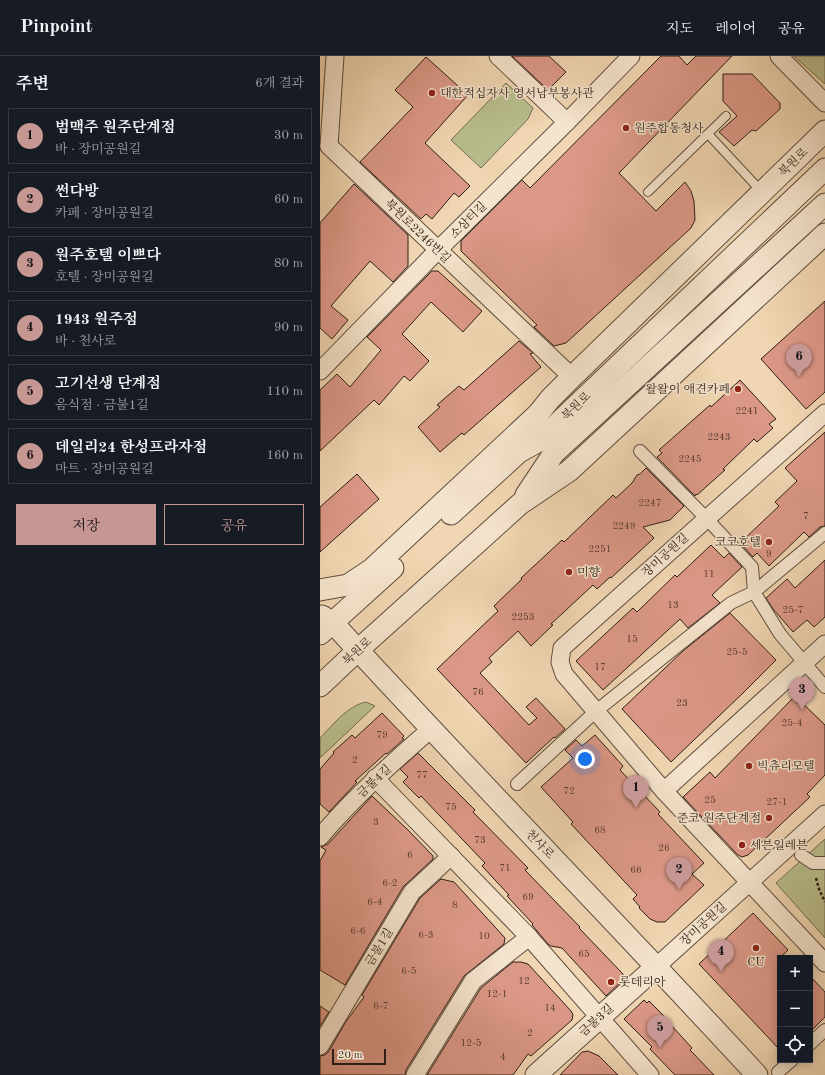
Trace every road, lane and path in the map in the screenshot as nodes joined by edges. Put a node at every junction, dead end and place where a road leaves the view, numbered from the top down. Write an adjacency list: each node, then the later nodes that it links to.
1 (335, 56): 10 (street, 북원로2246번길)
2 (498, 56): 7 (street)
3 (631, 56): 7 (street, 소삼터길)
4 (778, 56): 5 (street)
5 (825, 103)
6 (726, 116): 9 (lane)
7 (567, 122): 16 (street, 소삼터길)
8 (825, 131): 13 (street, 북원로)
9 (708, 134): 12 (lane); 13 (lane)
10 (324, 146): 16 (street, 북원로2246번길)
11 (825, 169): 22 (street, 북원로)
12 (648, 192)
13 (762, 192): 18 (street, 북원로)
14 (825, 204): 23 (street, 북원로)
15 (825, 234): 23 (street, 북원로)
16 (438, 250): 17 (street, 소삼터길); 18 (street, 북원로2246번길)
17 (320, 371)
18 (572, 377): 20 (street, 북원로)
19 (825, 413): 24 (street, 장미공원길)
20 (538, 414): 22 (street); 26 (street)
21 (640, 451): 24 (street)
22 (519, 452): 28 (street, 북원로)
23 (520, 504): 30 (street, 북원로)
24 (706, 518): 27 (street); 34 (street, 장미공원길)
25 (825, 533): 27 (street)
26 (320, 590)
27 (754, 592): 31 (street); 34 (street)
28 (324, 624): 30 (street, 천사로)
29 (825, 644): 31 (street)
30 (358, 650): 32 (street, 북원로); 35 (street, 천사로)
31 (804, 663): 33 (street); 38 (street)
32 (320, 686)
33 (825, 687)
34 (595, 712): 37 (street); 38 (street, 장미공원길)
35 (432, 728): 36 (street, 금불4길); 49 (street, 천사로)
36 (376, 778): 40 (street, 금불4길); 42 (street)
37 (517, 784)
38 (664, 791): 45 (street, 장미공원길)
39 (825, 814): 45 (street, 장미공원길)
40 (320, 838)
41 (801, 855): 43 (street)
42 (451, 856): 47 (street); 53 (street, 금불1길)
43 (819, 863): 44 (street); 46 (path)
44 (825, 869)
45 (750, 882): 48 (street, 장미공원길); 49 (street, 장미공원길)
46 (825, 902)
47 (529, 937): 50 (street); 56 (street)
48 (825, 964)
49 (657, 966): 50 (street, 금불3길); 59 (street, 천사로)
50 (599, 1018): 57 (street, 금불3길); 58 (street)
51 (825, 1030): 52 (street)
52 (813, 1041)
53 (320, 1046)
54 (788, 1063): 55 (street)
55 (778, 1072)
56 (415, 1075)
57 (536, 1075)
58 (650, 1075)
59 (757, 1075)

